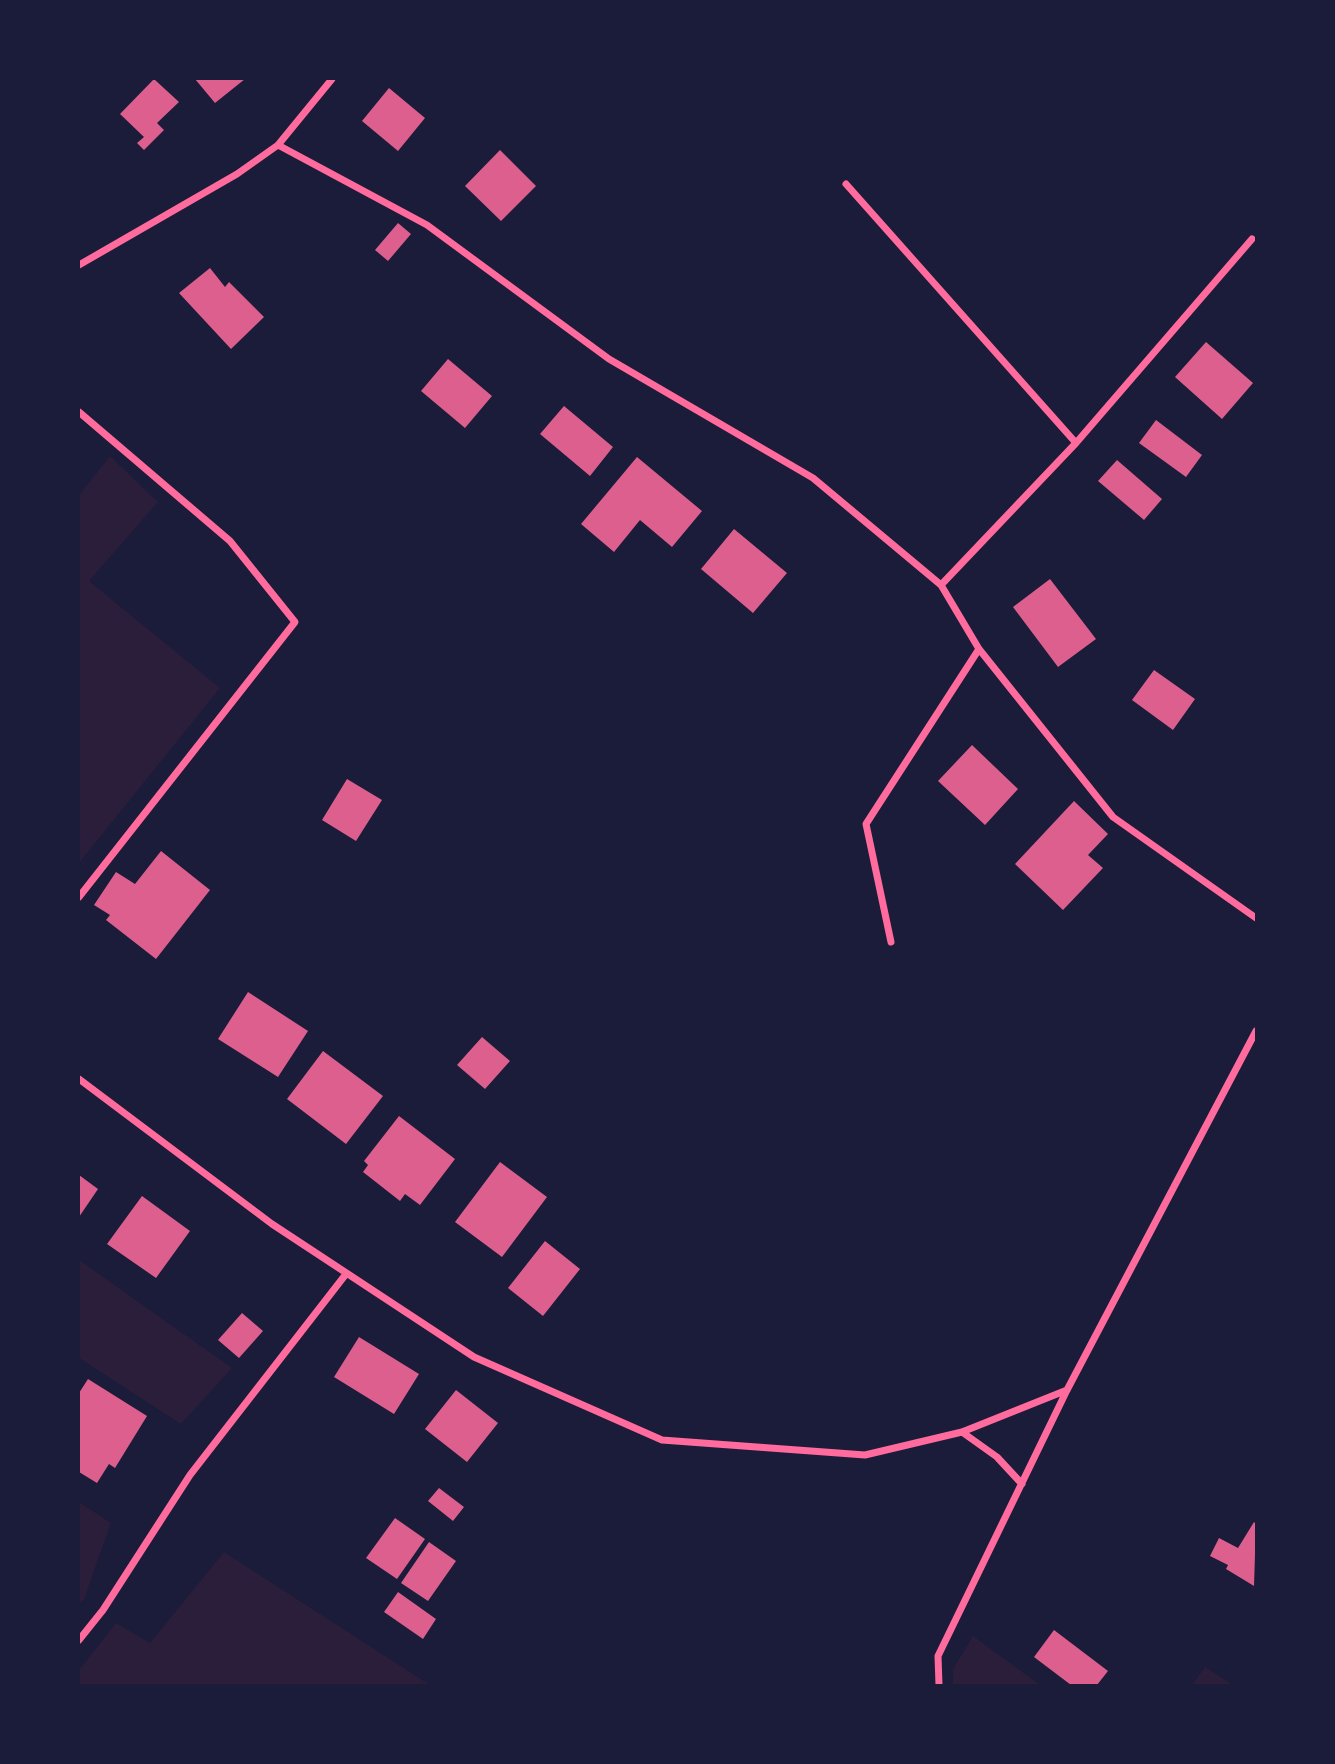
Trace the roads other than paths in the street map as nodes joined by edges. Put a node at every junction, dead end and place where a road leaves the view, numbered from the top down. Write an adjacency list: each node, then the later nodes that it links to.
1 (332, 79): 2 (street)
2 (278, 145): 5 (street); 8 (street)
3 (846, 184): 7 (street)
4 (1252, 239): 7 (street)
5 (79, 265)
6 (79, 412): 10 (street)
7 (1076, 443): 8 (street)
8 (941, 585): 9 (street)
9 (979, 649): 11 (street); 12 (street)
10 (79, 897)
11 (1256, 918)
12 (891, 942)
13 (1256, 1031): 16 (street)
14 (79, 1079): 15 (street)
15 (346, 1274): 17 (street); 19 (street)
16 (1067, 1390): 17 (street); 18 (street)
17 (962, 1432): 18 (street)
18 (1022, 1484): 20 (street)
19 (79, 1640)
20 (939, 1685)

